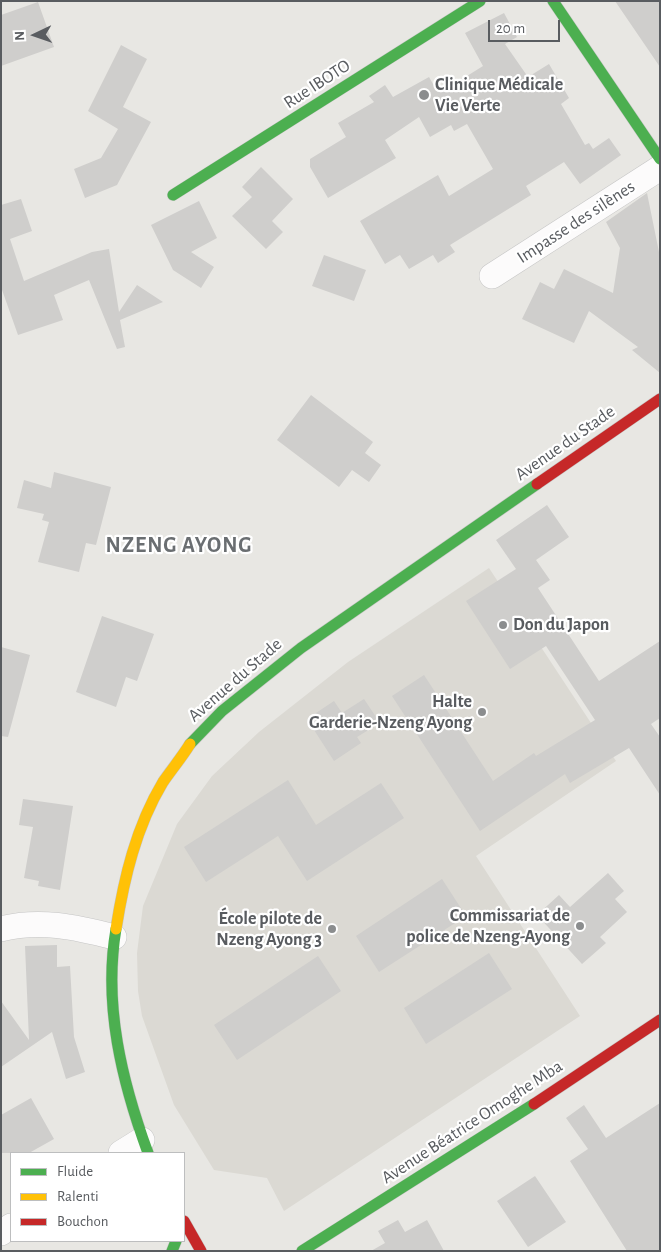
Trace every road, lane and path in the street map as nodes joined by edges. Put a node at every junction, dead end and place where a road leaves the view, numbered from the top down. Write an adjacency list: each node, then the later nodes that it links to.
1 (480, 1): 5 (main road, Rue IBOTO)
2 (553, 1): 3 (main road)
3 (660, 158)
4 (660, 168): 6 (street, Impasse des silènes)
5 (173, 195)
6 (492, 276)
7 (660, 399): 9 (main road, Avenue du Stade)
8 (1, 929): 9 (street)
9 (114, 937): 11 (main road, Avenue du Stade)
10 (660, 1020): 16 (main road, Avenue Béatrice Omoghe Mba)
11 (145, 1146): 12 (street)
12 (124, 1152)
13 (185, 1223): 14 (main road)
14 (199, 1248): 15 (main road)
15 (207, 1251)
16 (302, 1251)

